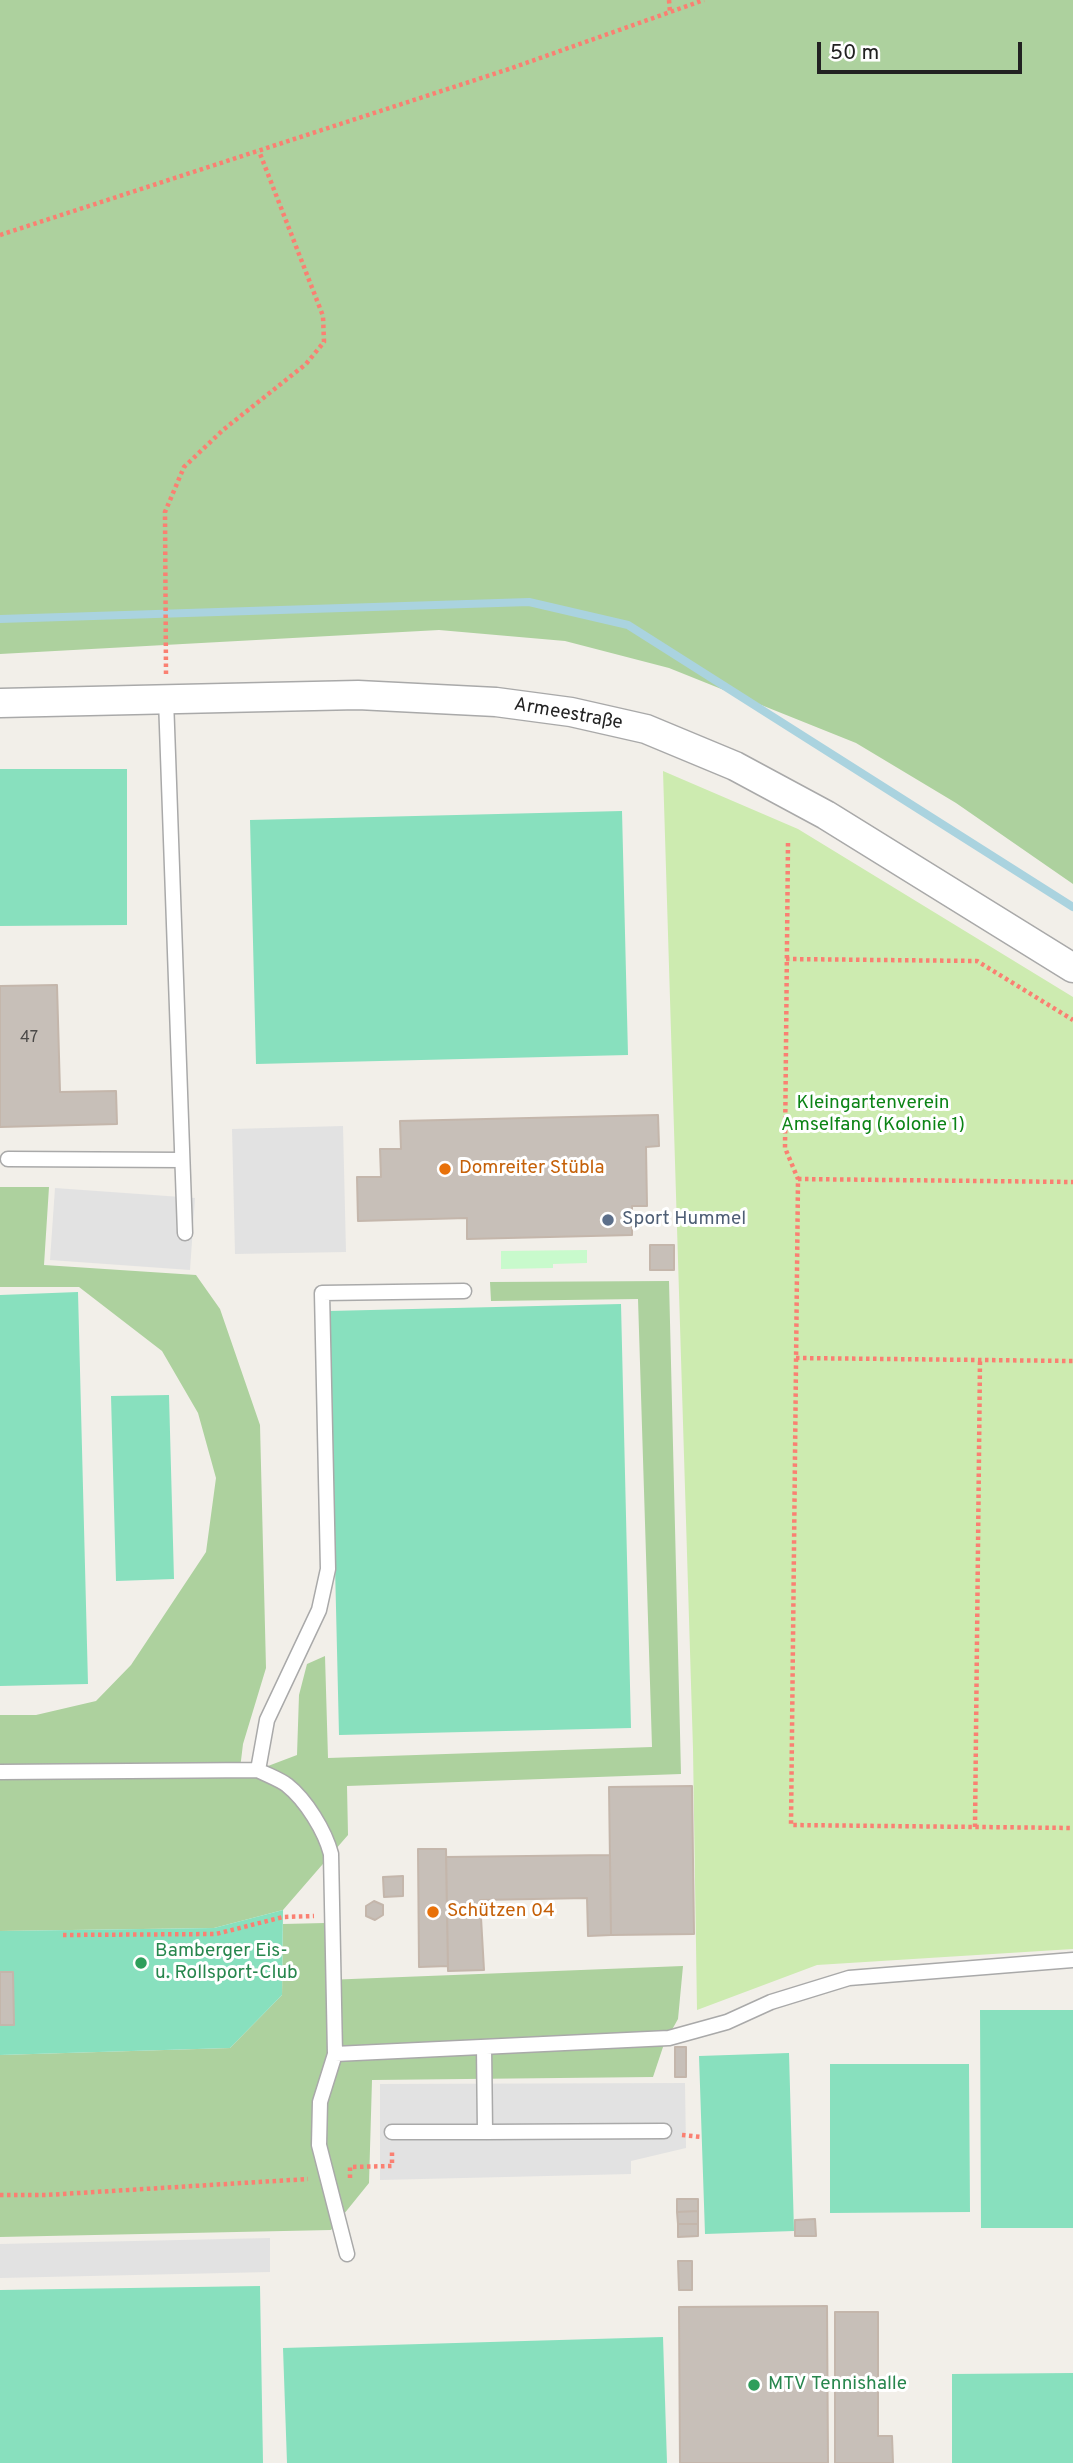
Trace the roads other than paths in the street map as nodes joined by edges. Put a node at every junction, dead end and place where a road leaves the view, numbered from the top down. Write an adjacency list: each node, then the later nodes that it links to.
1 (166, 699): 2 (street, Armeestraße); 3 (street, Armeestraße); 5 (lane)
2 (0, 703)
3 (1073, 968)
4 (8, 1159): 5 (lane)
5 (182, 1160): 6 (lane)
6 (185, 1233)
7 (464, 1291): 8 (lane)
8 (258, 1770): 9 (lane); 12 (lane)
9 (0, 1772)
10 (1073, 1960): 11 (lane)
11 (484, 2047): 12 (lane); 15 (lane)
12 (335, 2054): 16 (lane)
13 (664, 2131): 15 (lane)
14 (392, 2132): 15 (lane)
15 (485, 2132)
16 (347, 2254)

